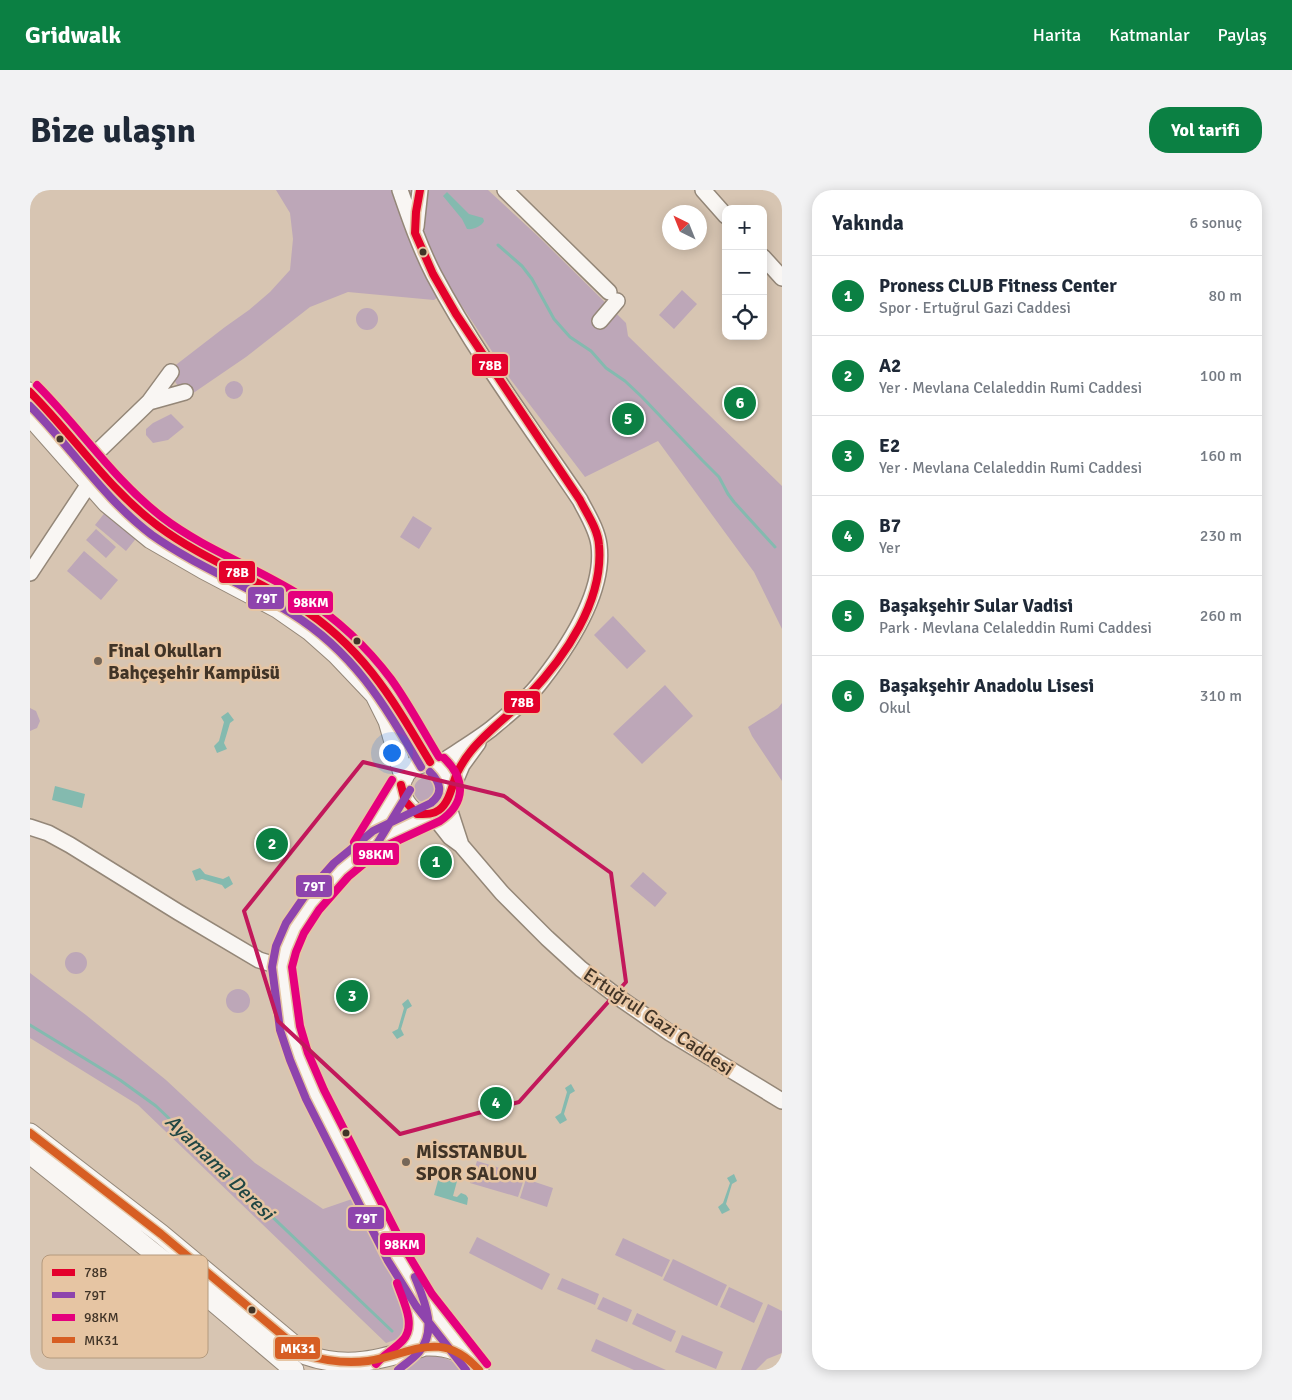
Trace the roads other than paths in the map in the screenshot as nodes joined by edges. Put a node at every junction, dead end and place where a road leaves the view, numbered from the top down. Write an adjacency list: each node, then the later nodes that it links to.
1 (400, 190): 6 (street)
2 (420, 190): 6 (street)
3 (505, 190): 9 (street)
4 (703, 190): 5 (street)
5 (722, 211)
6 (415, 233): 18 (street)
7 (767, 261): 8 (street)
8 (782, 278)
9 (600, 321)
10 (171, 372): 13 (street)
11 (30, 392): 15 (main road)
12 (185, 392): 13 (street)
13 (149, 402): 15 (street)
14 (30, 416): 16 (main road)
15 (89, 460): 16 (street); 19 (main road)
16 (89, 484): 17 (street); 20 (main road)
17 (30, 573)
18 (490, 729): 19 (street); 21 (street)
19 (434, 764): 20 (main road); 21 (main road)
20 (402, 781): 22 (main road); 25 (street)
21 (449, 796): 22 (main road); 24 (street)
22 (429, 814): 24 (street, Ertuğrul Gazi Caddesi); 25 (street)
23 (30, 827): 26 (street)
24 (461, 845): 27 (street, Ertuğrul Gazi Caddesi)
25 (358, 854): 26 (street)
26 (282, 967): 32 (street)
27 (782, 1101)
28 (30, 1133): 31 (main road)
29 (30, 1154): 30 (main road)
30 (156, 1255)
31 (186, 1255)
32 (397, 1256): 35 (street); 36 (street)
33 (208, 1273): 35 (main road)
34 (208, 1297): 37 (main road)
35 (401, 1353): 36 (main road); 38 (main road)
36 (473, 1364)
37 (294, 1370)
38 (384, 1370)

